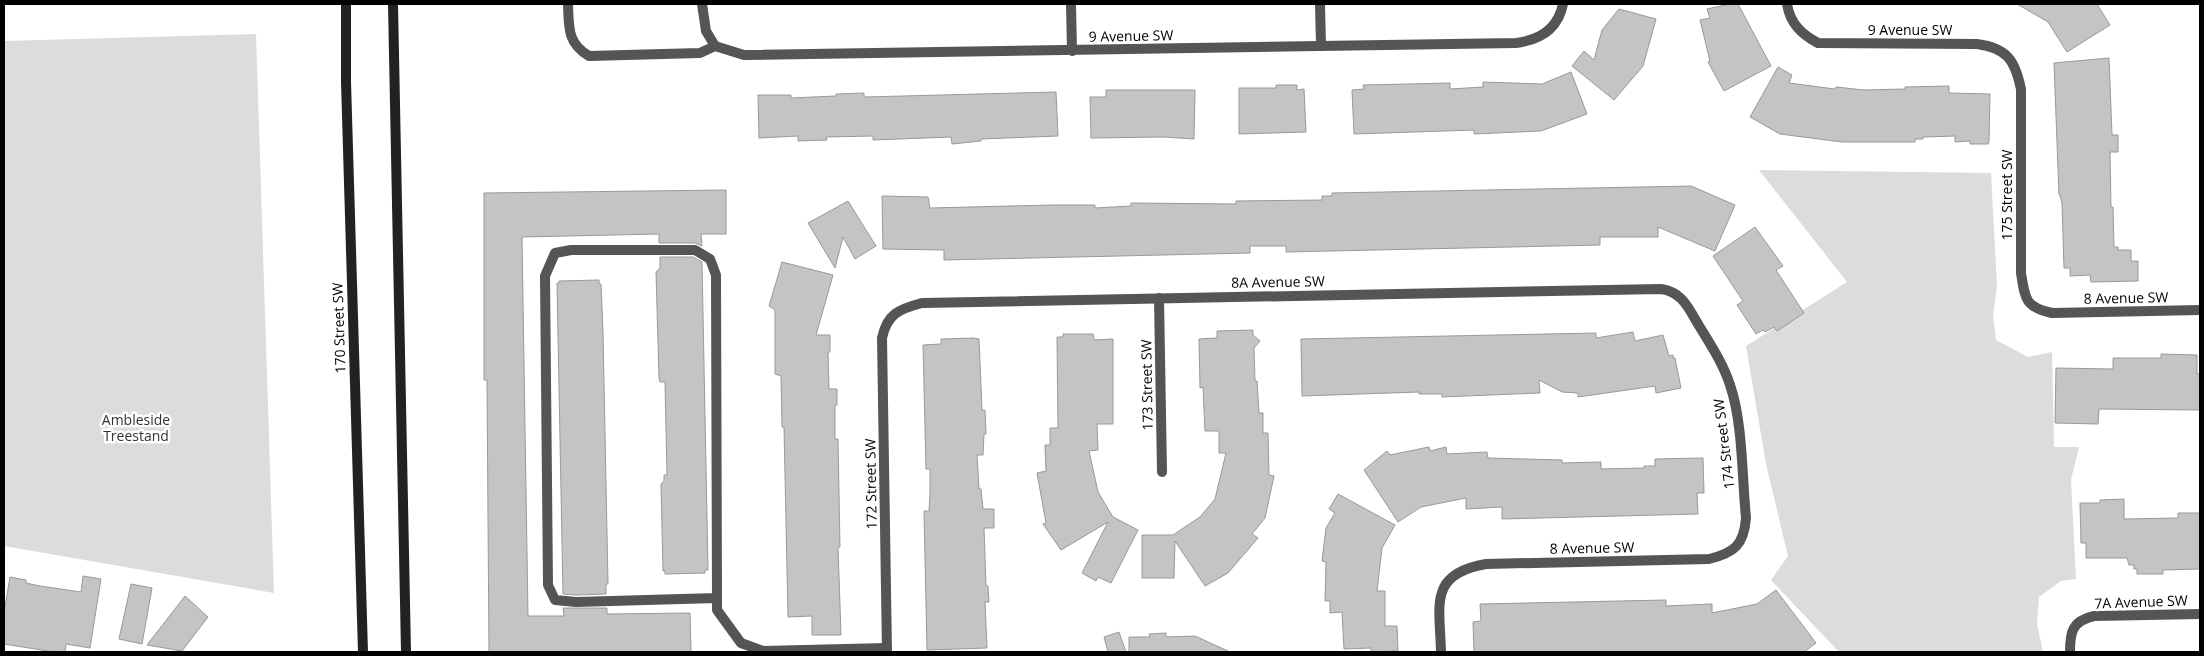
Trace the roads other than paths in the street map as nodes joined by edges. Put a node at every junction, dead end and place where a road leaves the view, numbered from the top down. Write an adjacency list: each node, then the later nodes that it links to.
1 (346, 4): 23 (main road, 170 Street SW)
2 (394, 4): 24 (main road)
3 (568, 4): 9 (street)
4 (702, 4): 9 (street)
5 (1071, 4): 11 (street)
6 (1320, 4): 10 (street)
7 (1563, 4): 10 (street, 9 Avenue SW)
8 (1787, 4): 12 (street, 9 Avenue SW)
9 (714, 46): 11 (street, 9 Avenue SW)
10 (1321, 46): 11 (street, 9 Avenue SW)
11 (1072, 51)
12 (2012, 61): 16 (street, 175 Street SW)
13 (1670, 290): 14 (street, 8A Avenue SW); 19 (street, 174 Street SW)
14 (1159, 298): 17 (street, 8A Avenue SW); 18 (street, 173 Street SW)
15 (2200, 310): 16 (street, 8 Avenue SW)
16 (2052, 313)
17 (890, 317): 22 (street, 172 Street SW)
18 (1162, 472)
19 (1733, 550): 25 (street, 8 Avenue SW)
20 (717, 598): 20 (street); 22 (street)
21 (2200, 614): 26 (street, 7A Avenue SW)
22 (887, 650)
23 (363, 652)
24 (406, 652)
25 (1441, 652)
26 (2070, 652)

